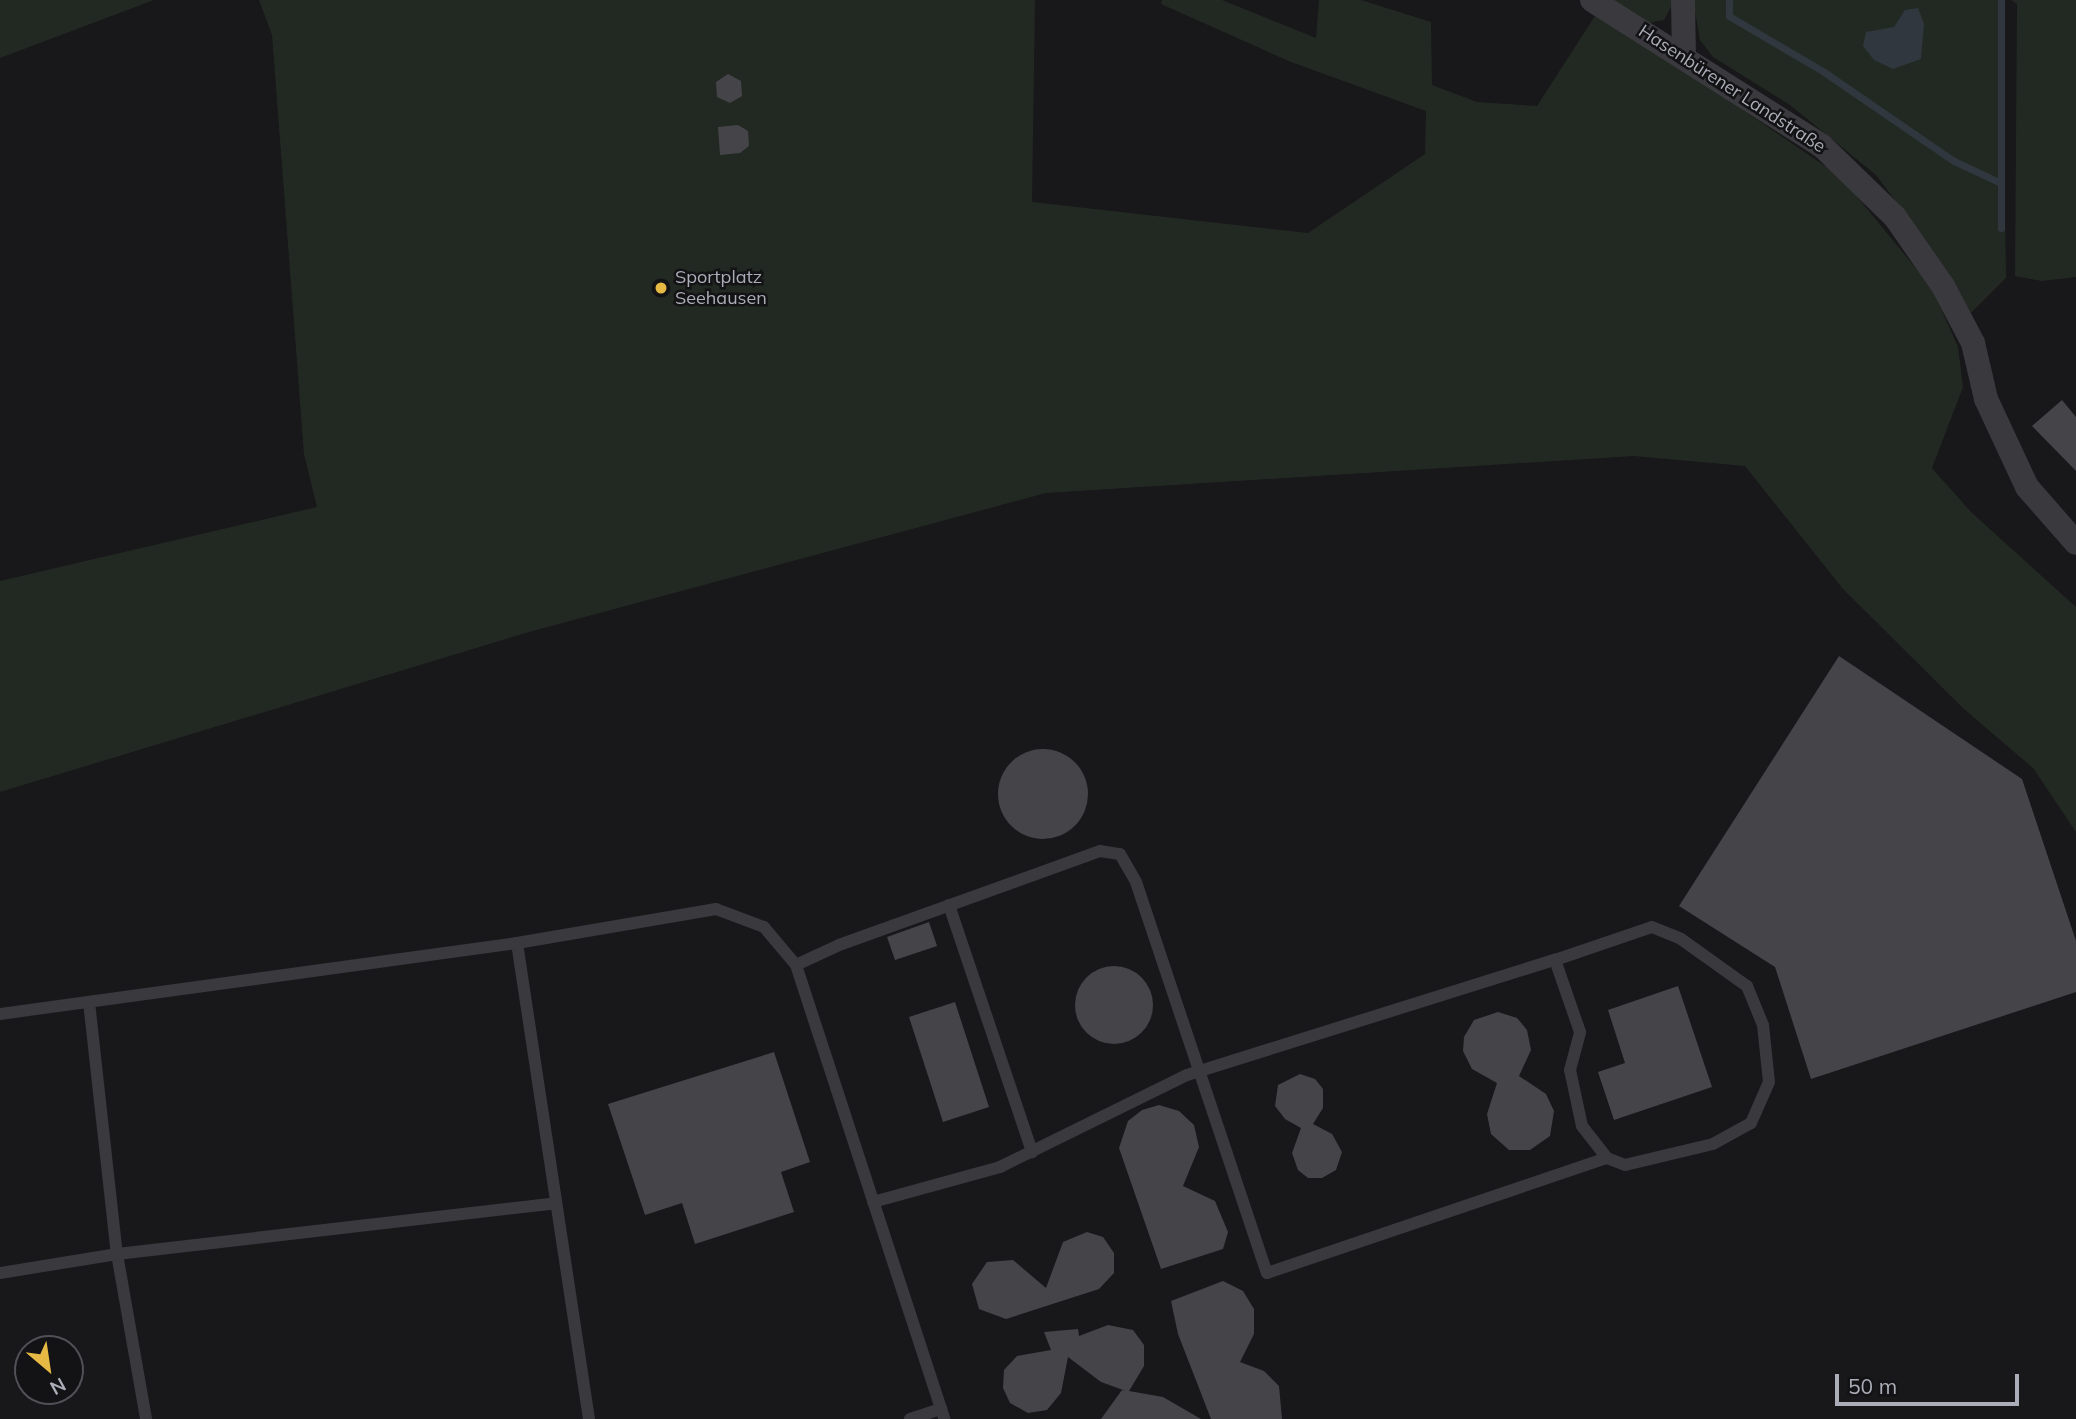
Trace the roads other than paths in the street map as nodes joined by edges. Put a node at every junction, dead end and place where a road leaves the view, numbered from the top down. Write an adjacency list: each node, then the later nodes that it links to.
1 (1592, 0): 3 (street, Hasenbürener Landstraße)
2 (1683, 0): 3 (street)
3 (1684, 55): 4 (street, Hasenbürener Landstraße)
4 (2076, 543)
5 (949, 905): 8 (lane); 11 (lane); 12 (lane)
6 (517, 943): 8 (lane); 9 (lane); 15 (lane)
7 (1555, 960): 11 (lane); 13 (lane); 13 (lane)
8 (796, 965): 14 (lane)
9 (89, 1002): 10 (lane); 16 (lane)
10 (0, 1014)
11 (1198, 1071): 12 (lane); 13 (lane)
12 (1032, 1152): 14 (lane)
13 (1607, 1158)
14 (873, 1202): 18 (lane)
15 (556, 1203): 16 (lane); 20 (lane)
16 (117, 1254): 17 (lane); 19 (lane)
17 (0, 1273)
18 (943, 1414): 21 (lane)
19 (146, 1419)
20 (589, 1419)
21 (911, 1419)

